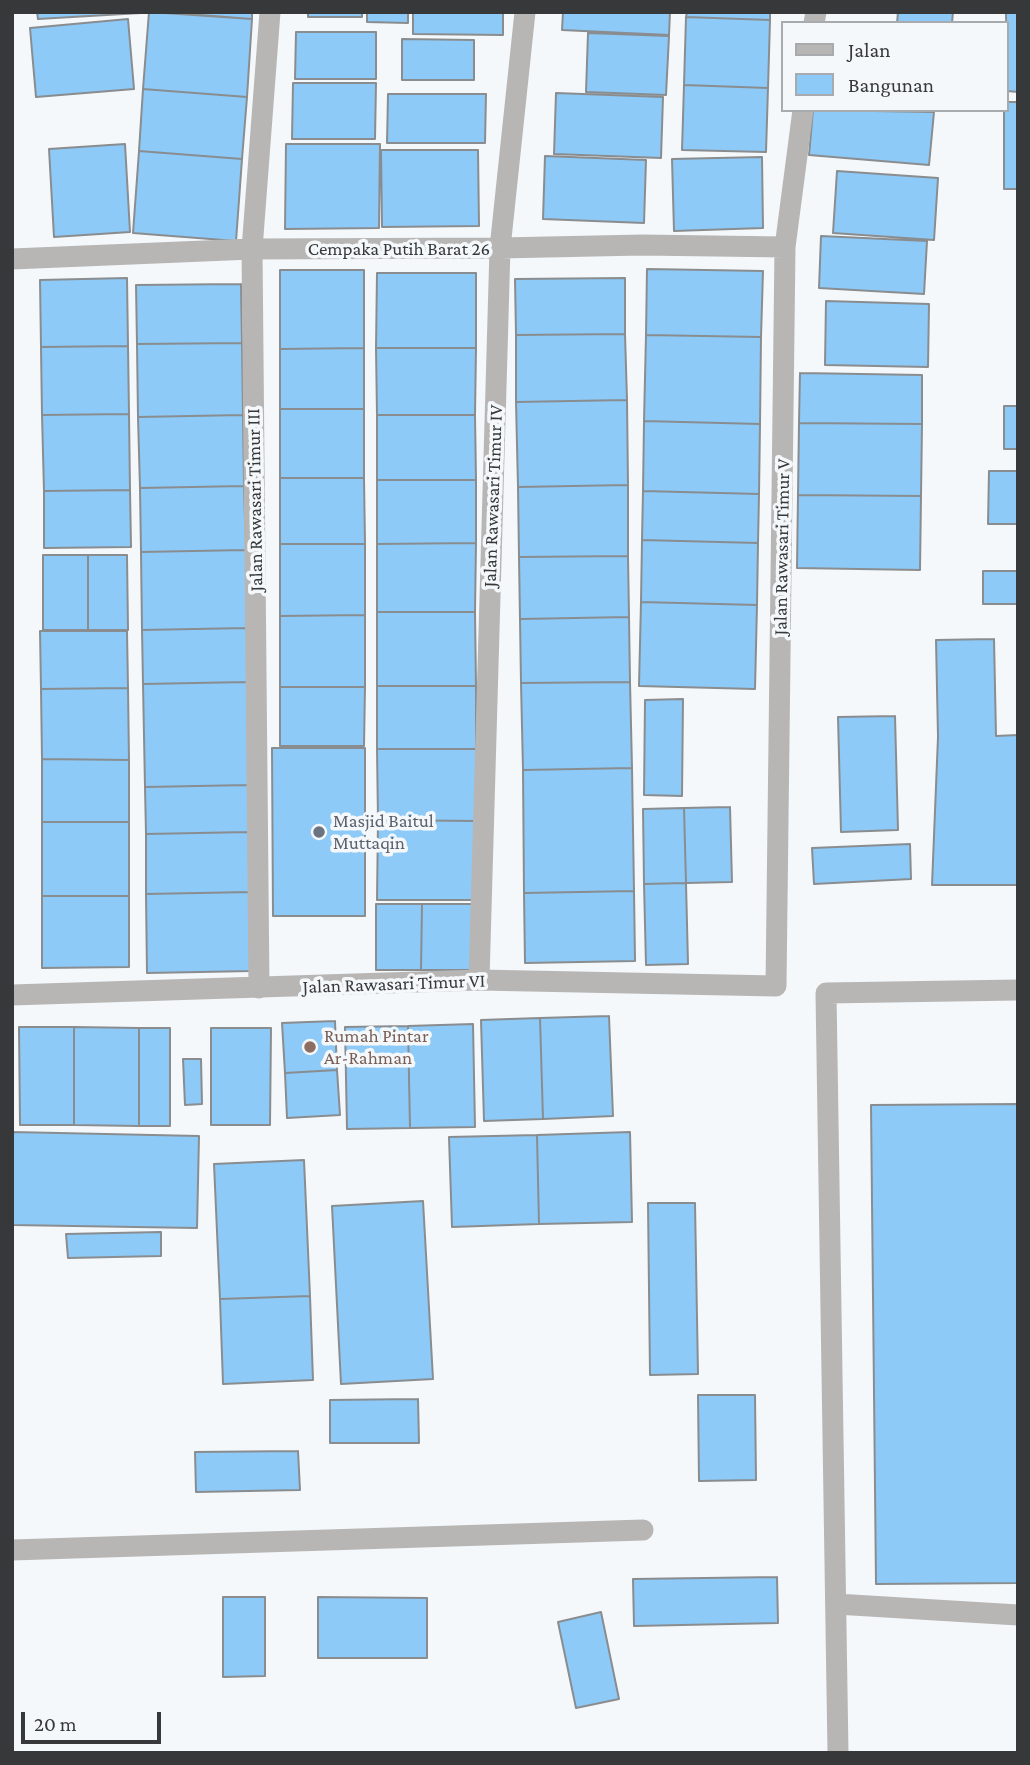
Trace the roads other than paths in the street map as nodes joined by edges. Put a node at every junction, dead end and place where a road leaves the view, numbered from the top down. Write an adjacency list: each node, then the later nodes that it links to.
1 (270, 12): 6 (street, Jalan Rawasari Timur III)
2 (525, 12): 5 (street, Jalan Rawasari Timur IV)
3 (803, 112): 4 (street, Jalan Rawasari Timur V)
4 (785, 247): 5 (street, Cempaka Putih Barat 26); 9 (street, Jalan Rawasari Timur V)
5 (500, 248): 6 (street, Cempaka Putih Barat 26); 8 (street, Jalan Rawasari Timur IV)
6 (251, 249): 7 (street, Cempaka Putih Barat 26); 10 (street, Jalan Rawasari Timur III)
7 (12, 259)
8 (479, 981): 9 (street, Jalan Rawasari Timur VI); 10 (street, Jalan Rawasari Timur VI)
9 (776, 986)
10 (259, 988): 12 (street, Jalan Rawasari Timur VI)
11 (1018, 990): 15 (street)
12 (12, 995)
13 (643, 1530): 14 (street)
14 (12, 1550)
15 (836, 1604): 16 (street); 17 (street)
16 (1018, 1615)
17 (838, 1753)

